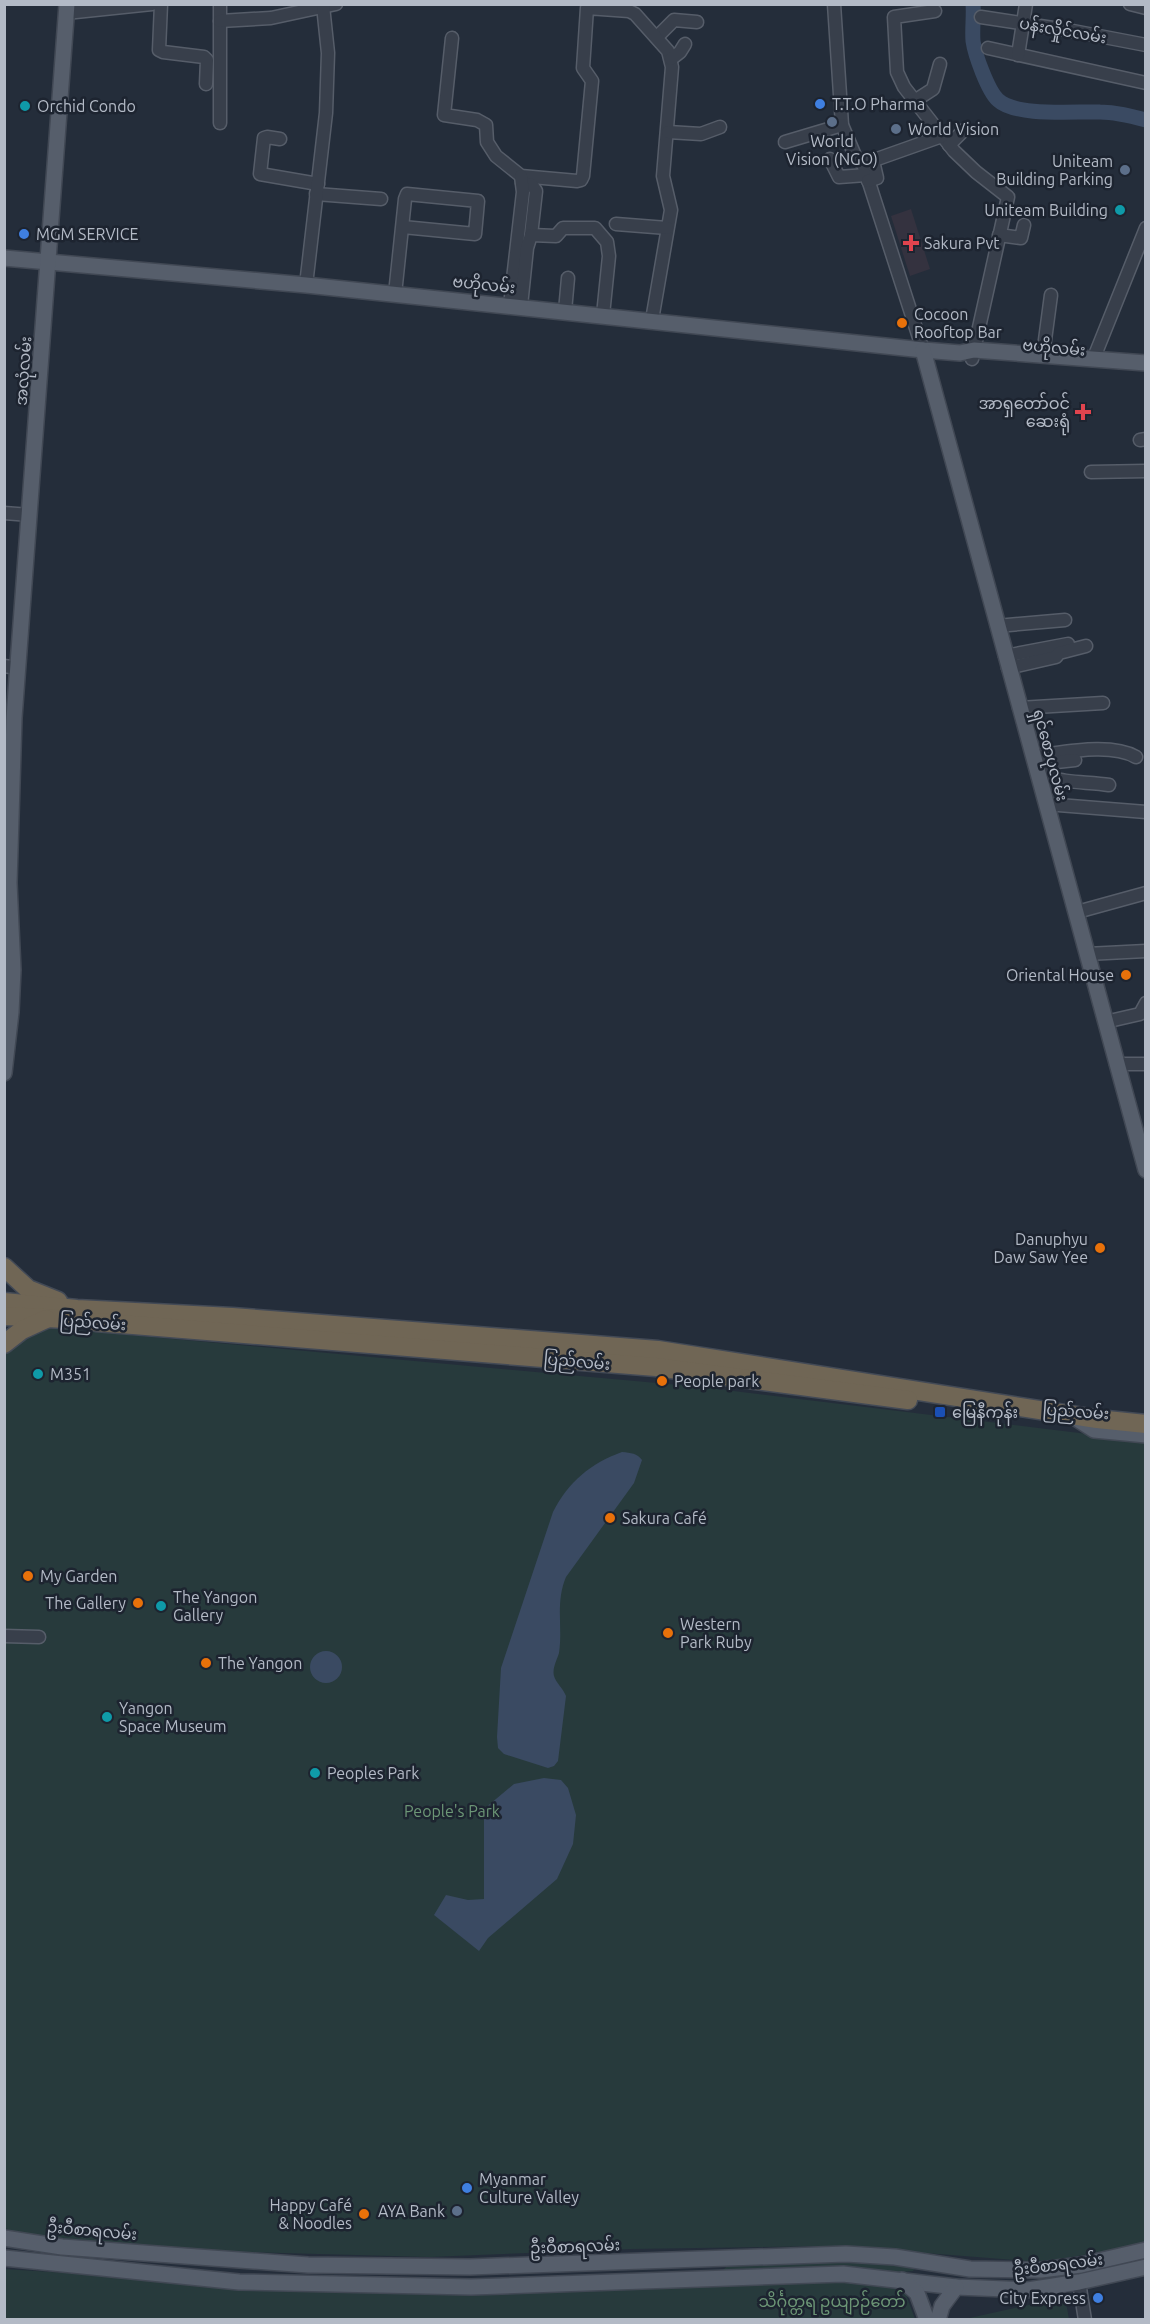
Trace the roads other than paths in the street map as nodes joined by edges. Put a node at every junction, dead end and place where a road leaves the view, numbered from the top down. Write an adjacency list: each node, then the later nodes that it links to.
1 (152, 4): 9 (street)
2 (161, 4): 25 (street)
3 (220, 4): 13 (street)
4 (336, 4): 8 (street)
5 (834, 4): 28 (street)
6 (1026, 4): 15 (street)
7 (1130, 4): 10 (street)
8 (323, 6): 13 (street); 38 (street)
9 (67, 8): 48 (main road, အလုံလမ်း)
10 (1146, 8)
11 (935, 11): 26 (street)
12 (981, 17): 15 (street, ပန်းလှိုင်လမ်း)
13 (220, 21): 27 (street)
14 (697, 22): 16 (street)
15 (1024, 23): 19 (street, ပန်းလှိုင်လမ်း); 21 (street)
16 (657, 37): 22 (street); 37 (street)
17 (452, 38): 37 (street)
18 (685, 44): 22 (street)
19 (1146, 45)
20 (987, 48): 21 (street)
21 (1018, 55): 24 (street)
22 (671, 59): 31 (street)
23 (940, 64): 26 (street)
24 (1146, 83)
25 (206, 84)
26 (915, 100): 33 (street)
27 (220, 123)
28 (842, 125): 34 (street); 36 (street)
29 (720, 127): 31 (street)
30 (964, 130): 33 (street)
31 (668, 132): 43 (street)
32 (280, 139): 38 (street)
33 (945, 141): 36 (street); 46 (street)
34 (786, 142)
35 (830, 159): 36 (street)
36 (868, 171): 57 (street)
37 (522, 180): 45 (street); 53 (street)
38 (317, 189): 39 (street); 50 (street)
39 (381, 199)
40 (616, 224): 43 (street)
41 (1024, 225): 46 (street)
42 (403, 227): 42 (street); 51 (street)
43 (667, 228): 56 (street)
44 (1146, 228): 60 (street)
45 (531, 235): 53 (street); 55 (street)
46 (999, 236): 58 (street)
47 (4, 258): 48 (main road, ဗဟိုလမ်း)
48 (49, 263): 50 (main road, ဗဟိုလမ်း); 66 (main road, အလုံလမ်း)
49 (568, 278): 54 (street)
50 (306, 285): 51 (main road, ဗဟိုလမ်း)
51 (395, 294): 53 (main road, ဗဟိုလမ်း)
52 (1051, 295): 59 (street)
53 (515, 306): 54 (main road, ဗဟိုလမ်း)
54 (565, 311): 55 (main road, ဗဟိုလမ်း)
55 (603, 315): 56 (main road, ဗဟိုလမ်း)
56 (652, 320): 57 (main road, ဗဟိုလမ်း)
57 (923, 350): 58 (main road, ဗဟိုလမ်း); 68 (main road, ရှင်စောပုလမ်း)
58 (969, 354): 59 (main road, ဗဟိုလမ်း); 62 (main road, ဗဟိုလမ်း)
59 (1043, 355): 60 (main road, ဗဟိုလမ်း)
60 (1094, 360): 61 (main road, ဗဟိုလမ်း)
61 (1146, 363)
62 (1146, 373)
63 (1146, 471): 64 (street)
64 (1090, 472)
65 (4, 513): 66 (street)
66 (30, 515): 72 (main road, အလုံလမ်း)
67 (1065, 620): 68 (street)
68 (997, 626): 71 (main road, ရှင်စောပုလမ်း)
69 (1069, 644): 71 (street)
70 (1086, 646): 71 (street)
71 (1007, 662): 74 (main road, ရှင်စောပုလမ်း)
72 (11, 667): 75 (main road, အလုံလမ်း)
73 (1103, 703): 74 (street)
74 (1020, 708): 78 (main road, ရှင်စောပုလမ်း)
75 (9, 718): 82 (main road, အလုံလမ်း)
76 (1136, 757): 78 (street)
77 (1075, 760): 78 (street)
78 (1038, 762): 79 (street); 80 (main road, ရှင်စောပုလမ်း)
79 (1109, 785)
80 (1046, 804): 81 (street); 84 (main road, ရှင်စောပုလမ်း)
81 (1146, 812)
82 (9, 883): 85 (main road, အလုံလမ်း); 89 (main road, အလုံလမ်း)
83 (1146, 893): 84 (street)
84 (1077, 912): 87 (main road, ရှင်စောပုလမ်း)
85 (4, 915)
86 (1146, 951): 87 (street)
87 (1087, 954): 90 (main road, ရှင်စောပုလမ်း)
88 (1146, 1003): 90 (street)
89 (8, 1011): 93 (main road, အလုံလမ်း)
90 (1105, 1022): 91 (main road, ရှင်စောပုလမ်း)
91 (1116, 1064): 92 (street); 94 (main road, ရှင်စောပုလမ်း)
92 (1146, 1064)
93 (4, 1073)
94 (1146, 1170)
95 (4, 1267): 97 (highway)
96 (4, 1302): 97 (highway, ပြည်လမ်း)
97 (77, 1309): 101 (highway, ပြည်လမ်း)
98 (4, 1316): 99 (highway, ပြည်လမ်း)
99 (49, 1318): 100 (highway); 101 (highway, ပြည်လမ်း)
100 (4, 1344)
101 (1076, 1417): 102 (main road, ပြည်လမ်း); 103 (highway); 104 (main road, ပြည်လမ်း)
102 (1146, 1418)
103 (1146, 1424)
104 (1146, 1435)
105 (4, 1636): 106 (street)
106 (39, 1637)
107 (4, 2238): 108 (main road, ဦးဝီစာရလမ်း)
108 (62, 2247): 110 (main road, ဦးဝီစာရလမ်း); 114 (main road)
109 (1146, 2250): 116 (main road, ဦးဝီစာရလမ်း)
110 (159, 2254): 112 (main road, ဦးဝီစာရလမ်း); 117 (main road)
111 (4, 2258): 114 (main road, ဦးဝီစာရလမ်း)
112 (715, 2259): 113 (main road, ဦးဝီစာရလမ်း); 118 (main road)
113 (928, 2262): 116 (main road, ဦးဝီစာရလမ်း); 119 (main road)
114 (59, 2264): 117 (main road, ဦးဝီစာရလမ်း)
115 (1146, 2267): 120 (main road, ဦးဝီစာရလမ်း)
116 (970, 2269): 121 (main road)
117 (157, 2274): 118 (main road, ဦးဝီစာရလမ်း)
118 (716, 2280): 119 (main road, ဦးဝီစာရလမ်း)
119 (909, 2281): 121 (main road, ဦးဝီစာရလမ်း); 122 (main road)
120 (1079, 2282): 121 (main road, ဦးဝီစာရလမ်း); 124 (street)
121 (963, 2288): 123 (main road)
122 (927, 2319)
123 (938, 2319)
124 (1085, 2319)

